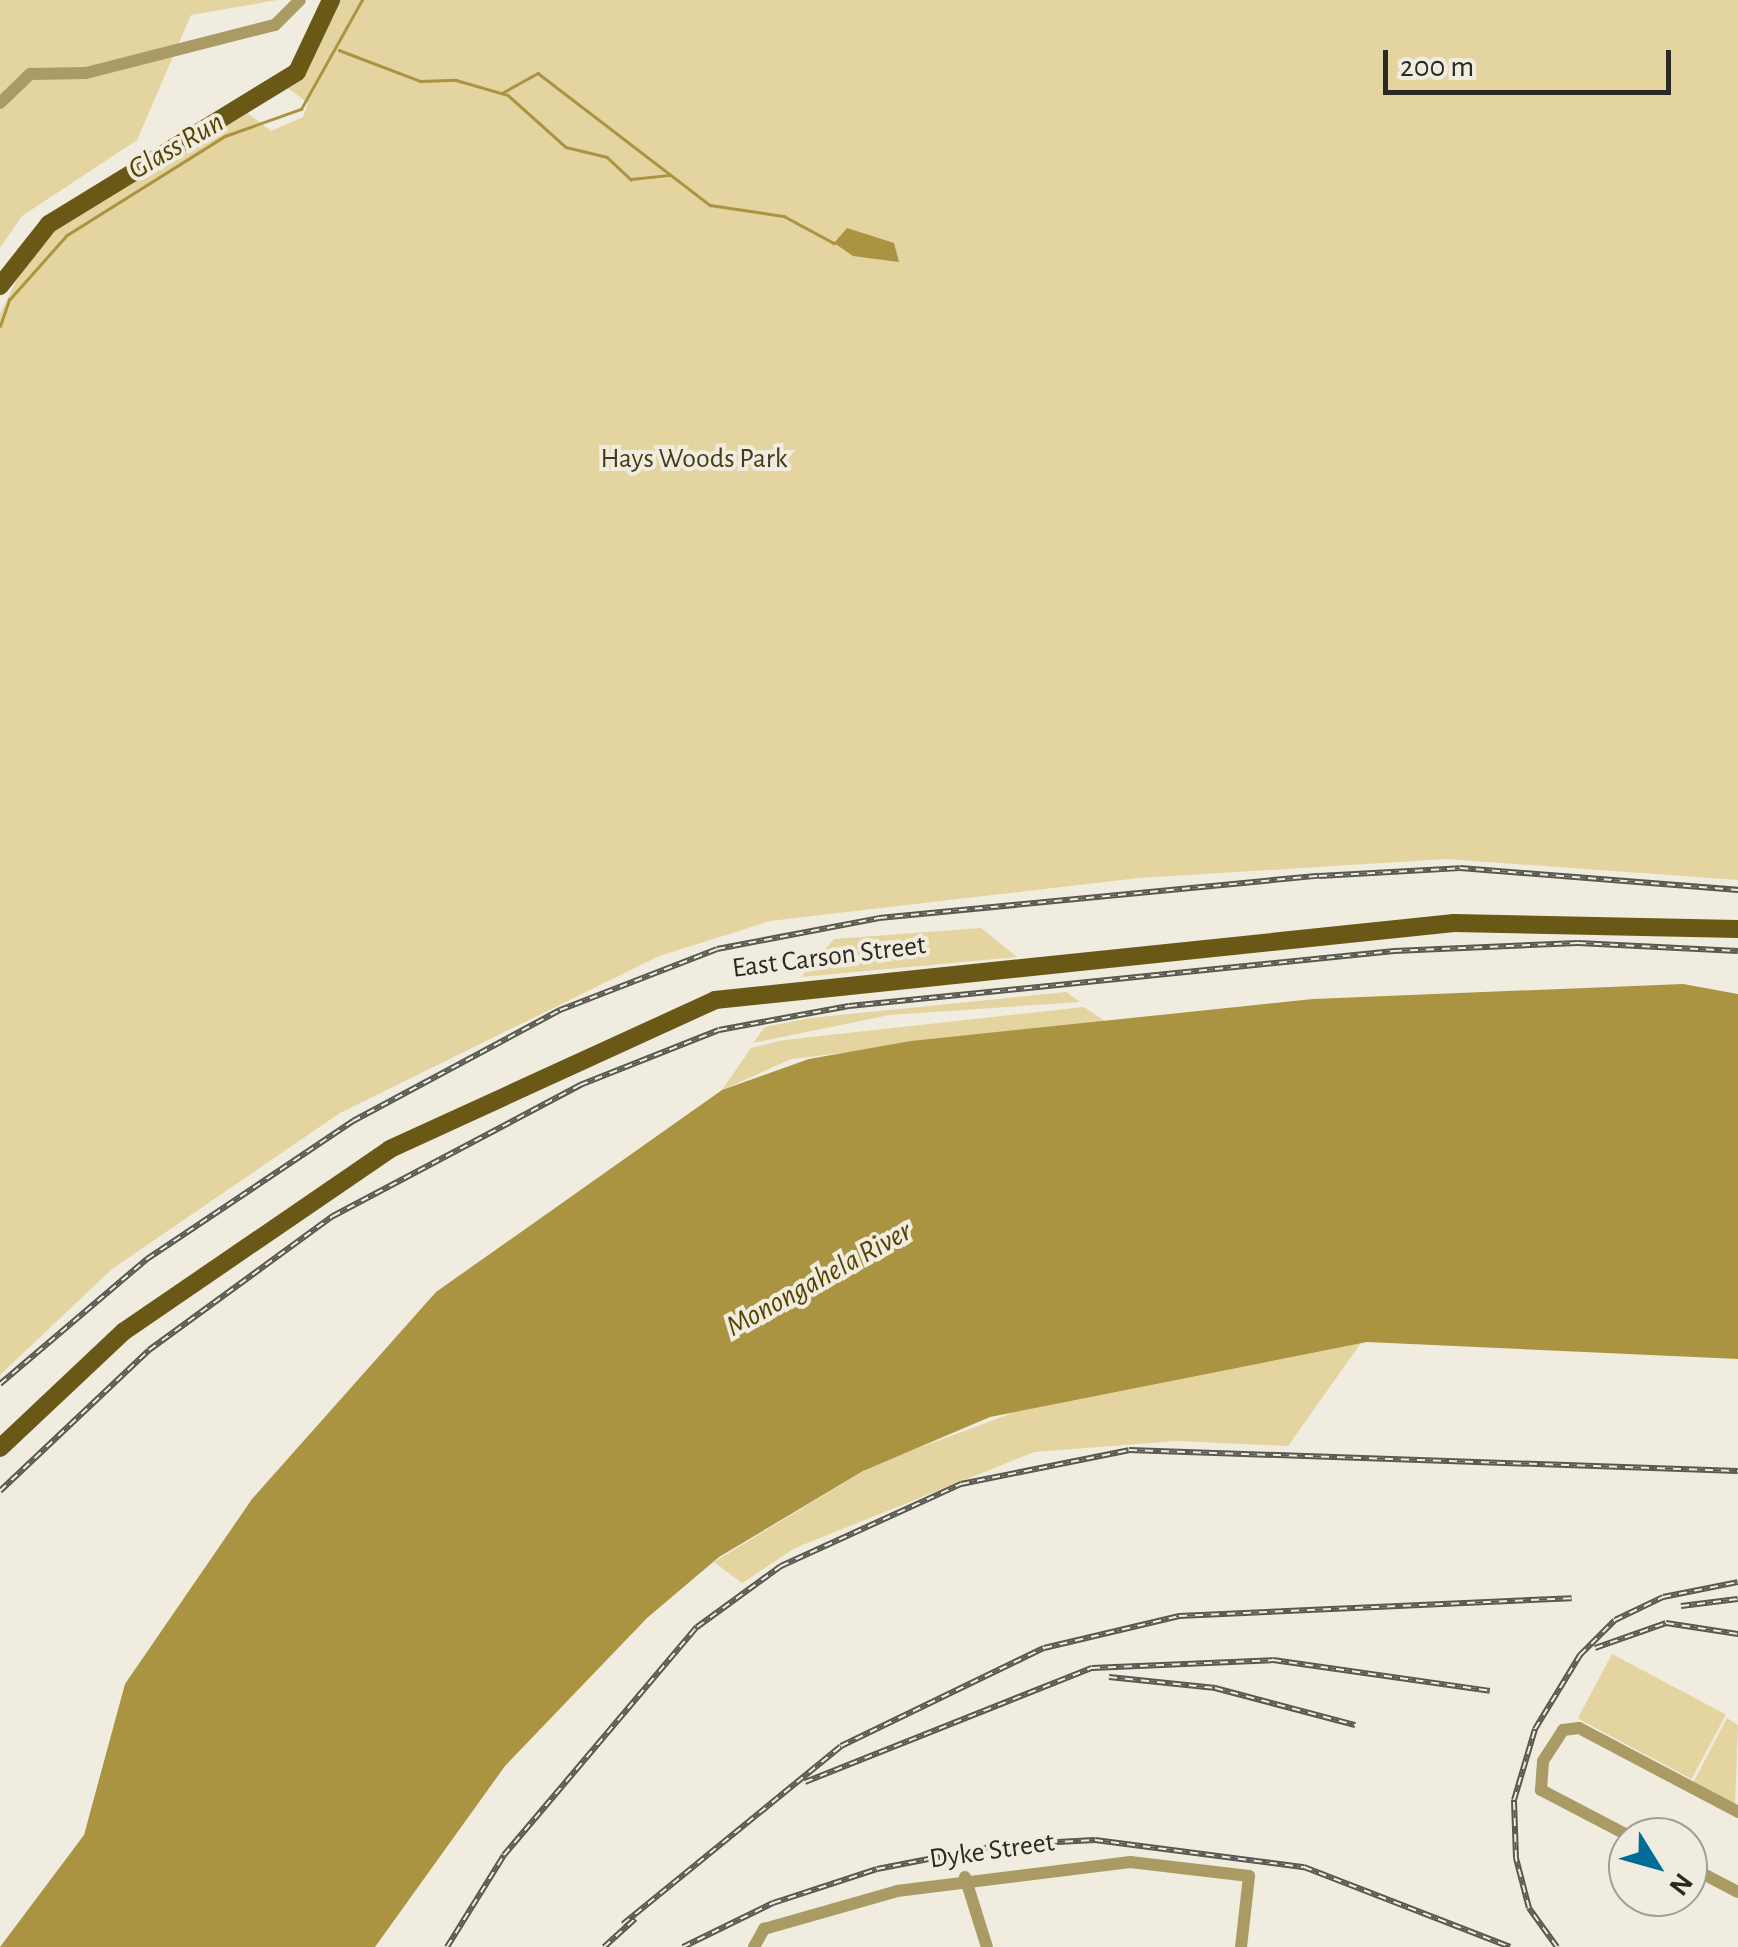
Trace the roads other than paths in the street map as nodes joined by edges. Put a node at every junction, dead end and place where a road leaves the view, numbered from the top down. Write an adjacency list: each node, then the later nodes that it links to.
1 (300, 0): 3 (street)
2 (330, 0): 4 (main road)
3 (0, 103)
4 (0, 286)
5 (1738, 929): 6 (main road, East Carson Street)
6 (0, 1448)
7 (1738, 1812): 8 (street)
8 (1608, 1825)
9 (1708, 1876): 11 (street)
10 (966, 1877): 12 (street, Dyke Street); 13 (street); 14 (street, Dyke Street)
11 (1738, 1892)
12 (753, 1944)
13 (986, 1947)
14 (1241, 1947)

